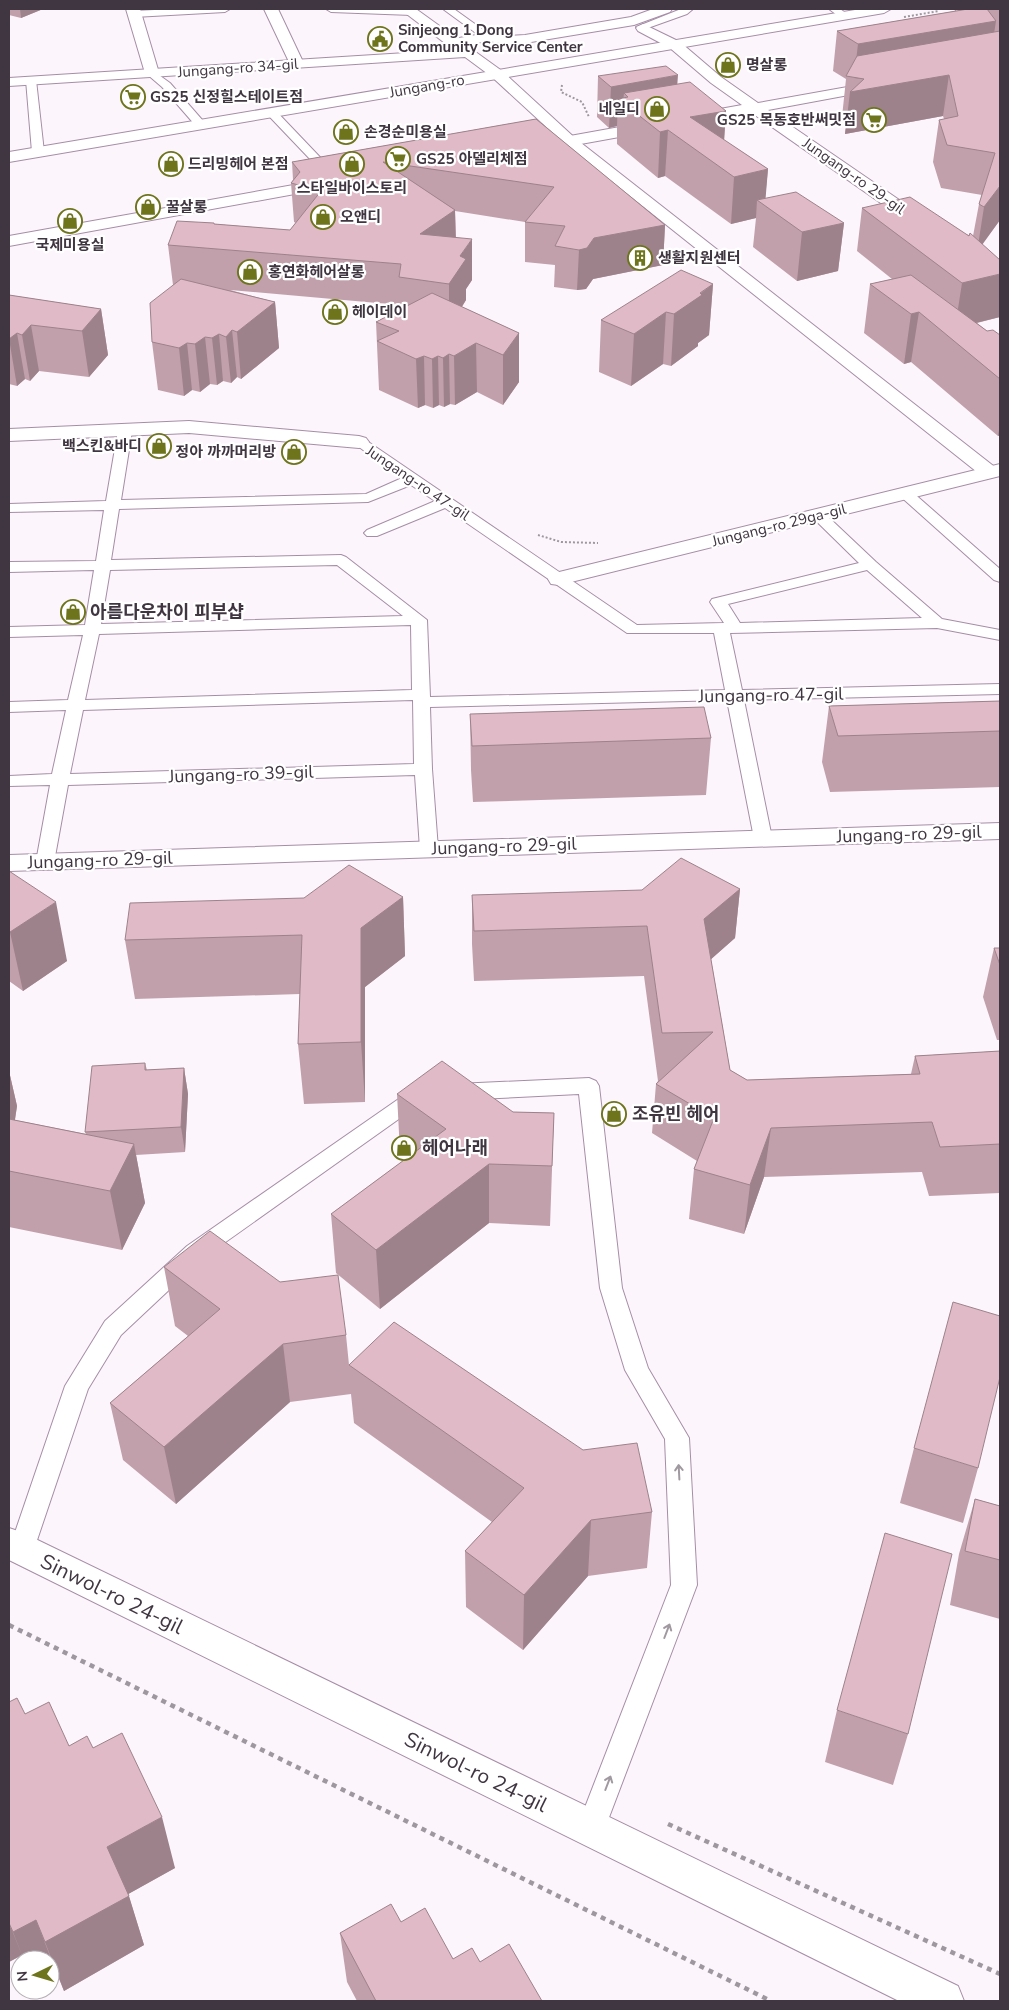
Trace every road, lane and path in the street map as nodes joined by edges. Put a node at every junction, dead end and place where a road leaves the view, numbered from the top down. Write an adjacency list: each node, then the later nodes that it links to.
1 (225, 9): 11 (lane)
2 (271, 9): 19 (street)
3 (331, 9): 9 (lane)
4 (448, 9): 15 (lane)
5 (665, 9): 15 (street)
6 (688, 9): 14 (lane)
7 (884, 9): 12 (street, Jungang-ro)
8 (960, 9): 20 (lane)
9 (409, 10): 16 (street)
10 (942, 10): 13 (path)
11 (133, 11): 22 (street)
12 (839, 12): 17 (street, Jungang-ro)
13 (903, 17)
14 (642, 27): 17 (street, Jungang-ro 29-gil)
15 (488, 37): 16 (street)
16 (453, 43): 18 (street)
17 (675, 45): 23 (street, Jungang-ro); 28 (street, Jungang-ro 29-gil)
18 (467, 53): 19 (street, Jungang-ro 34-gil); 23 (street)
19 (297, 64): 22 (street, Jungang-ro 34-gil)
20 (1000, 64): 21 (street)
21 (982, 68)
22 (152, 73): 25 (street, Jungang-ro 34-gil); 30 (lane)
23 (497, 74): 29 (street, Jungang-ro); 32 (street)
24 (563, 77): 31 (path)
25 (31, 80): 26 (street, Jungang-ro 34-gil); 34 (lane)
26 (9, 82)
27 (898, 82): 28 (street)
28 (755, 108): 31 (street); 37 (street, Jungang-ro 29-gil)
29 (271, 112): 30 (street, Jungang-ro); 36 (lane)
30 (200, 124): 34 (street, Jungang-ro)
31 (600, 136): 32 (street)
32 (571, 142): 33 (street); 42 (street)
33 (523, 150)
34 (38, 152): 35 (street, Jungang-ro)
35 (9, 157)
36 (342, 182): 38 (street)
37 (935, 232)
38 (9, 242)
39 (125, 431): 40 (street, Jungang-ro 47-gil); 41 (street, Jungang-ro 47-gil); 46 (lane)
40 (9, 434)
41 (359, 442): 43 (lane, Jungang-ro 47-gil)
42 (995, 471): 44 (street, Jungang-ro 29ga-gil)
43 (412, 479): 45 (lane, Jungang-ro 47-gil); 46 (lane)
44 (905, 493): 48 (street, Jungang-ro 29ga-gil); 55 (lane)
45 (446, 502): 49 (lane); 56 (lane, Jungang-ro 47-gil)
46 (113, 505): 47 (lane); 52 (lane)
47 (9, 508)
48 (818, 515): 53 (lane); 56 (street, Jungang-ro 29ga-gil)
49 (372, 533)
50 (533, 534): 51 (path)
51 (599, 543)
52 (103, 565): 54 (lane); 57 (lane); 60 (lane)
53 (870, 565): 58 (lane); 59 (lane)
54 (9, 568)
55 (1000, 577)
56 (558, 579): 59 (lane, Jungang-ro 47-gil)
57 (419, 620): 60 (lane); 65 (lane)
58 (937, 624): 59 (lane, Jungang-ro 47-gil); 62 (lane, Jungang-ro 47-gil)
59 (728, 628): 64 (lane)
60 (92, 629): 61 (lane); 66 (lane)
61 (9, 632)
62 (1000, 635)
63 (1000, 689): 64 (lane, Jungang-ro 47-gil)
64 (734, 696): 65 (lane, Jungang-ro 47-gil); 72 (lane)
65 (421, 699): 66 (lane); 68 (lane)
66 (75, 705): 67 (lane); 69 (lane)
67 (9, 707)
68 (423, 769): 69 (lane, Jungang-ro 39-gil); 73 (lane)
69 (60, 780): 70 (lane, Jungang-ro 39-gil); 74 (lane)
70 (9, 781)
71 (1000, 831): 72 (street, Jungang-ro 29-gil)
72 (763, 838): 73 (street, Jungang-ro 29-gil)
73 (429, 849): 74 (street, Jungang-ro 29-gil)
74 (44, 862): 75 (street, Jungang-ro 29-gil)
75 (9, 863)
76 (16, 1546): 78 (street, Sinwol-ro 24-gil); 78 (lane, one-way to 76)
77 (9, 1625): 79 (path)
78 (591, 1828): 80 (street, Sinwol-ro 24-gil)
79 (771, 2001)
80 (943, 2001)

